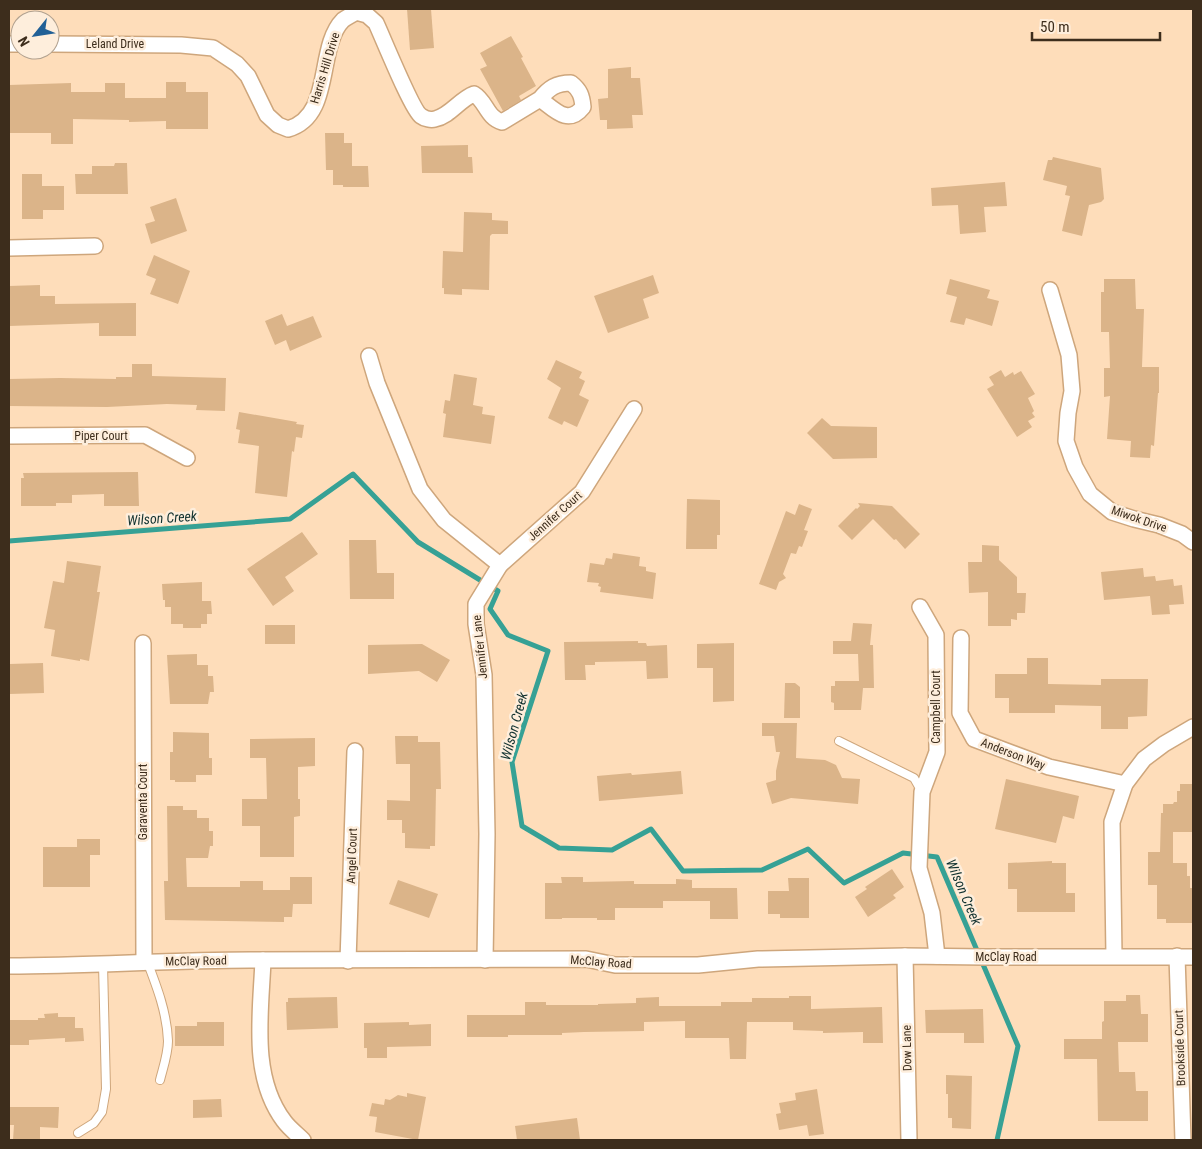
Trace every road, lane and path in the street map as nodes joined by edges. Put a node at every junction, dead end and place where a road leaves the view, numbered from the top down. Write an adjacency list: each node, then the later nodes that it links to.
1 (60, 44): 2 (street, Leland Drive)
2 (181, 44): 3 (street, Harris Hill Drive)
3 (540, 99)
4 (94, 246): 5 (street)
5 (9, 248)
6 (1050, 290): 11 (street, Miwok Drive)
7 (369, 356): 12 (street)
8 (634, 410): 12 (street, Jennifer Court)
9 (9, 436): 10 (street, Piper Court)
10 (187, 458)
11 (1193, 542)
12 (497, 569): 28 (street, Jennifer Lane)
13 (920, 607): 20 (street, Campbell Court)
14 (961, 638): 19 (street, Anderson Way)
15 (143, 643): 29 (street, Garaventa Court)
16 (1193, 726): 19 (street)
17 (839, 740): 20 (lane)
18 (355, 751): 27 (street, Angel Court)
19 (1125, 784): 23 (street)
20 (922, 792): 22 (street, Campbell Court)
21 (905, 956): 22 (street, McClay Road); 28 (street, McClay Road); 35 (street, Dow Lane)
22 (937, 956): 23 (street, McClay Road)
23 (1114, 956): 24 (street, McClay Road)
24 (1177, 956): 25 (street, McClay Road); 36 (street, Brookside Court)
25 (1193, 956)
26 (263, 960): 27 (street, McClay Road); 29 (street, McClay Road); 34 (street)
27 (348, 960): 28 (street, McClay Road)
28 (485, 960)
29 (146, 961): 30 (street, McClay Road); 32 (lane)
30 (103, 964): 31 (street, McClay Road); 33 (lane)
31 (9, 966)
32 (160, 1080)
33 (78, 1133)
34 (303, 1140)
35 (909, 1140)
36 (1183, 1140)

